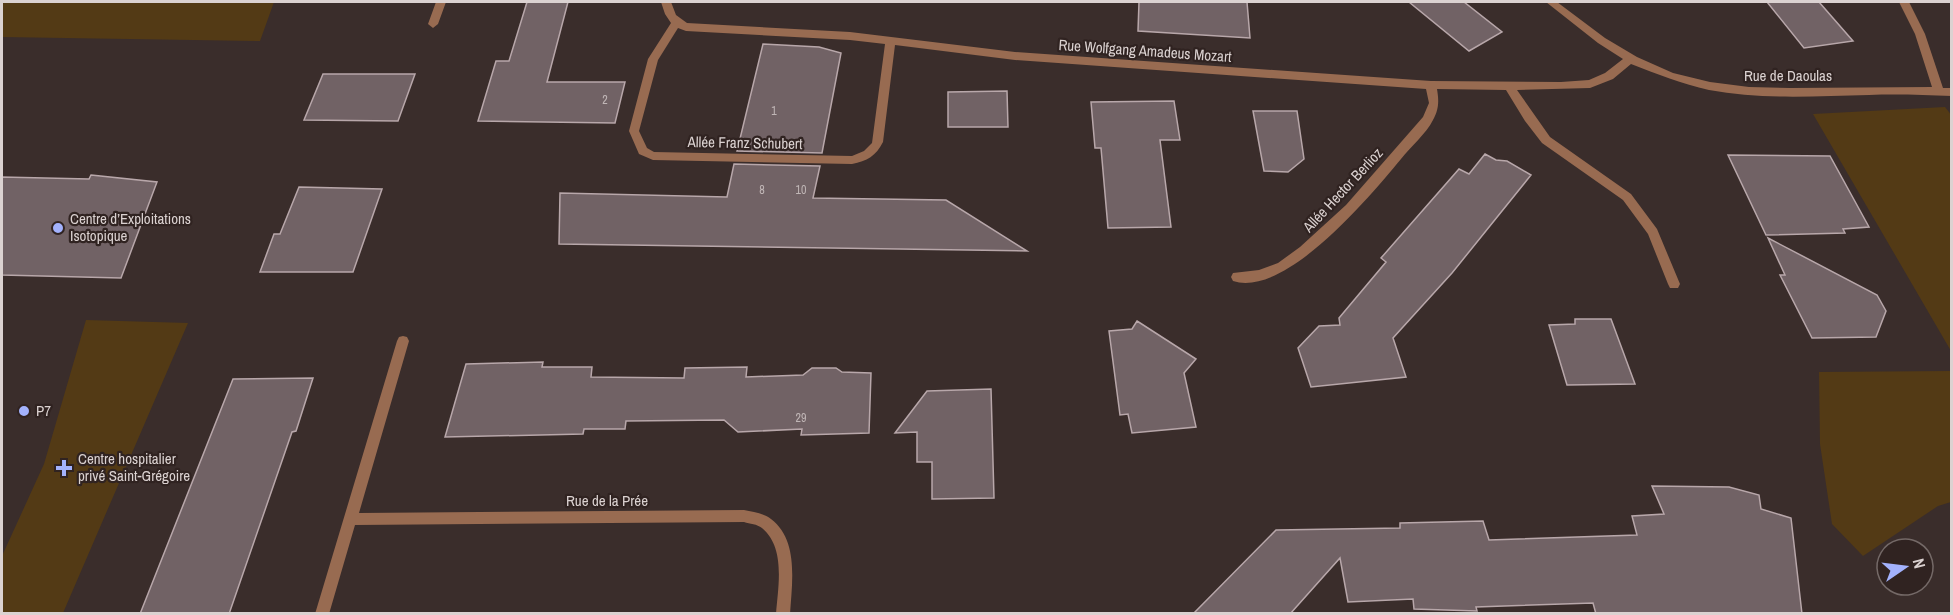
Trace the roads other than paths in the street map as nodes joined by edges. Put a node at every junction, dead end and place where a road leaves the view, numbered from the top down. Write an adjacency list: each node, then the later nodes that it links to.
1 (441, 2): 6 (street)
2 (666, 2): 5 (street)
3 (1551, 2): 8 (street, Rue de Daoulas)
4 (1904, 2): 11 (street)
5 (676, 23): 7 (street, Rue Wolfgang Amadeus Mozart); 7 (street, Allée Franz Schubert)
6 (433, 24)
7 (890, 41): 9 (street, Rue Wolfgang Amadeus Mozart)
8 (1630, 59): 10 (street, Rue Wolfgang Amadeus Mozart); 11 (street, Rue de Daoulas)
9 (1431, 85): 10 (street, Rue Wolfgang Amadeus Mozart); 13 (street, Allée Hector Berlioz)
10 (1509, 86): 14 (street)
11 (1938, 90): 12 (street, Rue de Daoulas)
12 (1952, 92)
13 (1237, 277)
14 (1674, 284)
15 (404, 341): 16 (street)
16 (350, 519): 17 (street); 18 (street, Rue de la Prée)
17 (322, 614)
18 (783, 614)

